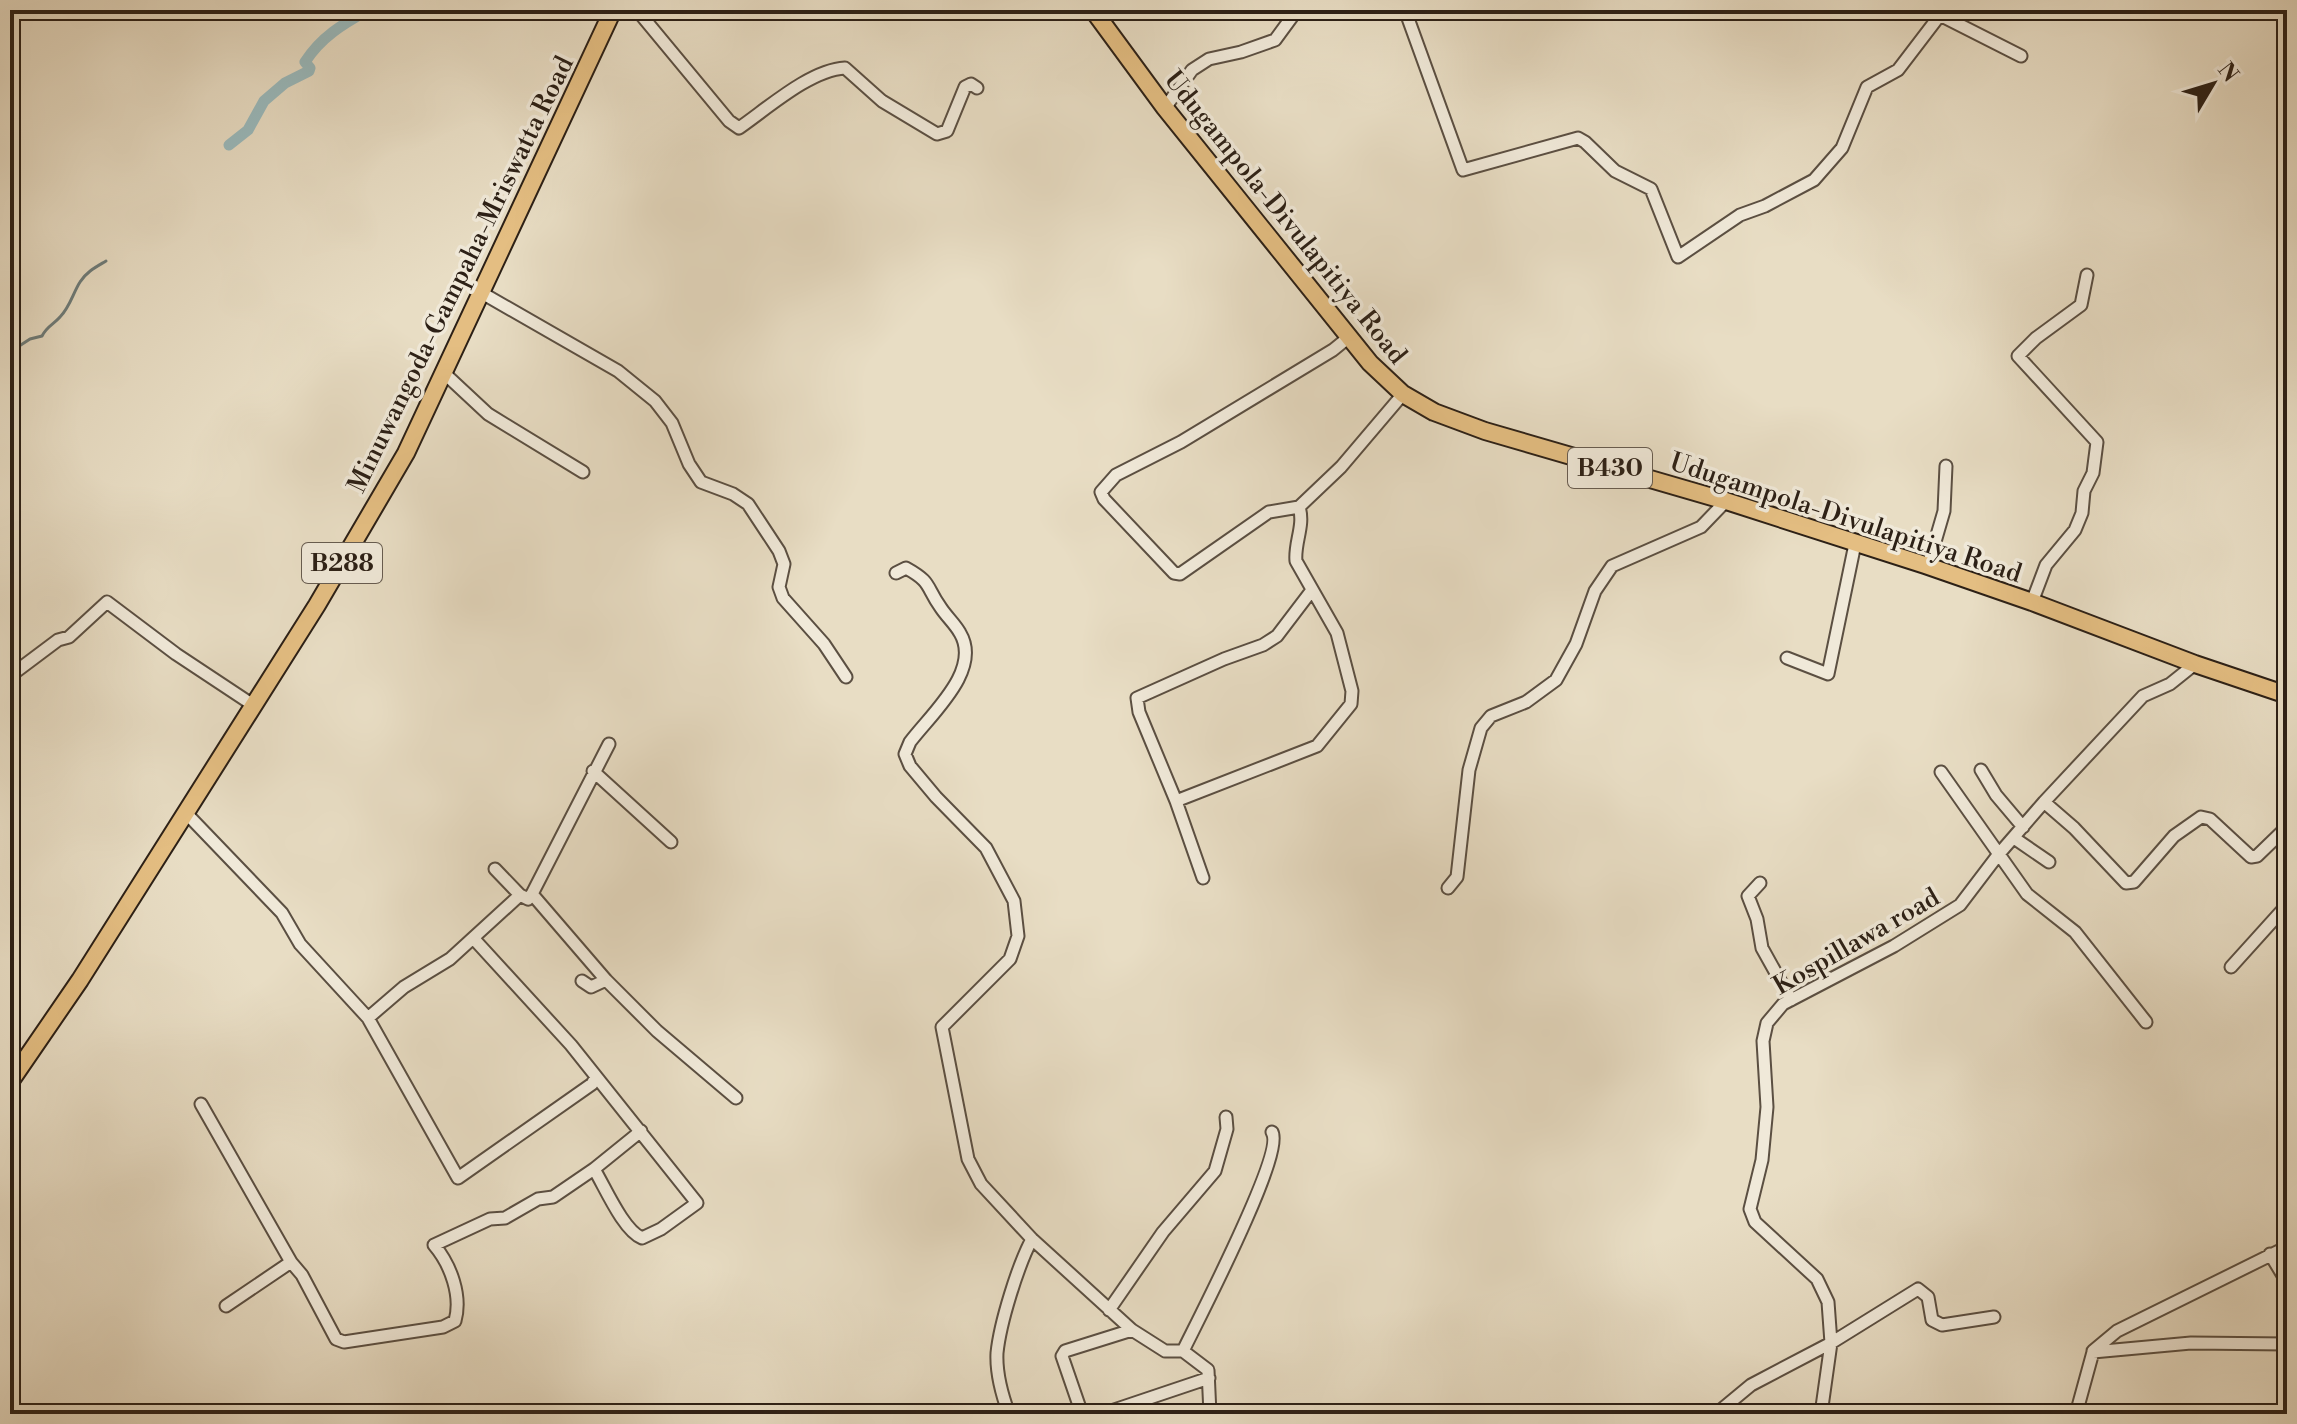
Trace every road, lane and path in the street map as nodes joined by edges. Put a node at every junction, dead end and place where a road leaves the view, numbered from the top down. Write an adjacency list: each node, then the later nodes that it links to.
1 (613, 10): 10 (main road, Minuwangoda-Gampaha-Mriswatta Road / B288)
2 (637, 10): 7 (street)
3 (1093, 10): 8 (main road, Udugampola-Divulapitiya Road / B430)
4 (1297, 10): 8 (street)
5 (1405, 10): 6 (street)
6 (2021, 56)
7 (977, 88)
8 (1165, 108): 11 (main road, Udugampola-Divulapitiya Road / B430)
9 (2087, 275): 22 (street)
10 (482, 293): 12 (main road, Minuwangoda-Gampaha-Mriswatta Road / B288); 26 (street)
11 (1349, 337): 13 (main road, Udugampola-Divulapitiya Road / B430); 17 (street)
12 (444, 373): 15 (street); 28 (main road, Minuwangoda-Gampaha-Mriswatta Road / B288)
13 (1403, 394): 16 (main road, Udugampola-Divulapitiya Road / B430); 17 (street)
14 (1946, 466): 19 (street)
15 (583, 472)
16 (1726, 501): 18 (main road, Udugampola-Divulapitiya Road / B430); 45 (street)
17 (1299, 507): 21 (street)
18 (1855, 544): 19 (main road, Udugampola-Divulapitiya Road / B430); 23 (street)
19 (1925, 565): 22 (main road, Udugampola-Divulapitiya Road / B430)
20 (896, 573): 63 (street)
21 (1312, 590): 33 (street); 33 (street)
22 (2032, 602): 24 (main road, Udugampola-Divulapitiya Road / B430)
23 (1787, 658)
24 (2195, 664): 27 (main road, Udugampola-Divulapitiya Road / B430); 34 (street, Kospillawa road)
25 (10, 676): 28 (street)
26 (846, 677)
27 (2287, 695)
28 (253, 705): 35 (main road, Minuwangoda-Gampaha-Mriswatta Road / B288)
29 (609, 744): 31 (street)
30 (1981, 770): 36 (street)
31 (593, 771): 39 (street); 46 (street)
32 (1941, 772): 40 (street)
33 (1176, 801): 43 (street)
34 (2044, 802): 36 (street, Kospillawa road); 37 (street)
35 (185, 812): 53 (street); 56 (main road, Minuwangoda-Gampaha-Mriswatta Road / B288)
36 (2023, 827): 38 (street, Kospillawa road)
37 (2287, 827)
38 (2014, 838): 40 (street, Kospillawa road); 41 (street)
39 (671, 842)
40 (1998, 855): 52 (street, Kospillawa road); 54 (street)
41 (2049, 862)
42 (495, 869): 46 (street)
43 (1203, 878)
44 (1760, 883): 52 (street)
45 (1448, 888)
46 (526, 895): 48 (street); 50 (street)
47 (2287, 905): 49 (street)
48 (474, 939): 53 (street); 55 (street)
49 (2231, 967)
50 (606, 980): 51 (street); 57 (street)
51 (582, 981)
52 (1791, 1000): 72 (street, Kospillawa road)
53 (368, 1018): 55 (street)
54 (2146, 1022)
55 (596, 1077): 60 (street)
56 (10, 1082)
57 (736, 1098)
58 (201, 1104): 66 (street)
59 (1226, 1117): 69 (street)
60 (641, 1131): 62 (street); 62 (street)
61 (1272, 1132): 74 (street)
62 (594, 1169): 66 (street)
63 (1032, 1239): 69 (street); 77 (street)
64 (2287, 1247): 65 (street)
65 (2270, 1254): 67 (street); 75 (street)
66 (291, 1262): 68 (street)
67 (2287, 1282)
68 (226, 1306)
69 (1109, 1310): 71 (street)
70 (1994, 1317): 72 (street)
71 (1132, 1330): 74 (street); 78 (street)
72 (1831, 1343): 81 (street); 82 (street, Kospillawa road)
73 (2287, 1344): 75 (street)
74 (1183, 1351): 76 (street)
75 (2093, 1352): 83 (street)
76 (1209, 1378): 79 (street); 80 (street)
77 (1009, 1414)
78 (1082, 1414)
79 (1102, 1414)
80 (1210, 1414)
81 (1716, 1414)
82 (1821, 1414)
83 (2076, 1414)

